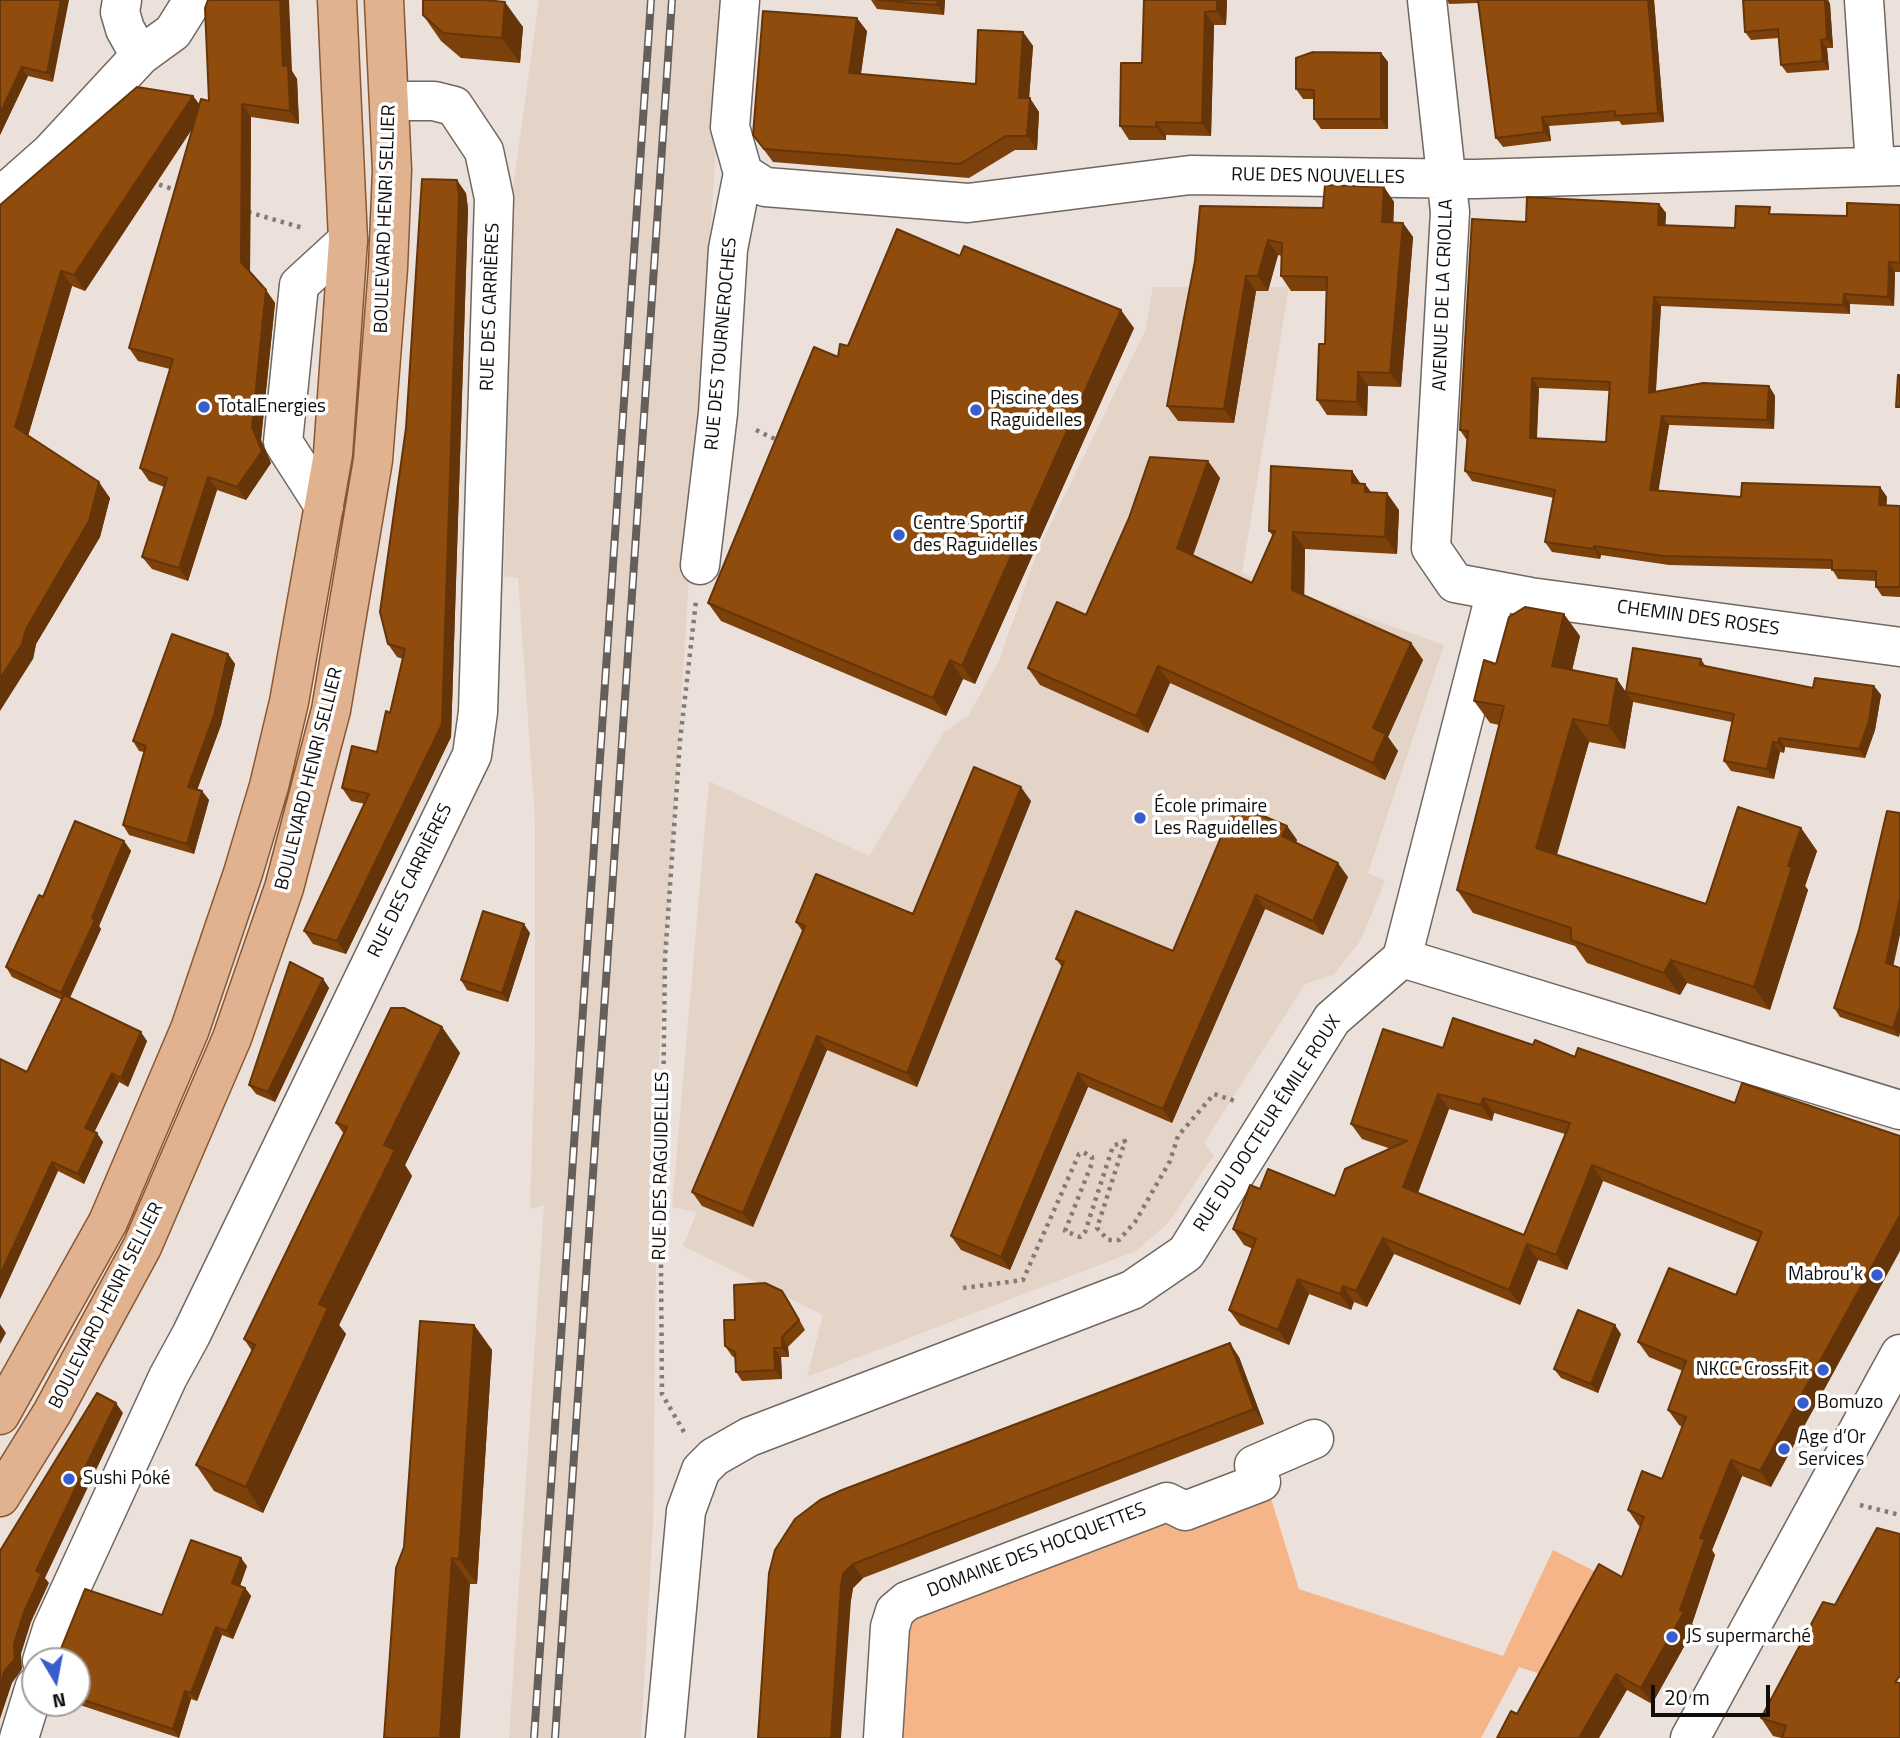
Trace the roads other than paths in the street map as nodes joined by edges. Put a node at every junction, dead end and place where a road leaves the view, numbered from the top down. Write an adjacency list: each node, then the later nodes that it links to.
1 (122, 0): 8 (street)
2 (192, 0): 8 (street)
3 (337, 0): 14 (main road, BOULEVARD HENRI SELLIER)
4 (384, 0): 9 (main road, BOULEVARD HENRI SELLIER)
5 (740, 0): 11 (street, RUE DES TOURNEROCHES)
6 (1427, 0): 12 (street, AVENUE DE LA CRIOLLA)
7 (1864, 0): 10 (street)
8 (140, 56): 13 (street)
9 (391, 102): 25 (main road, BOULEVARD HENRI SELLIER); 26 (street, RUE DES CARRIÈRES)
10 (1887, 166): 12 (street, RUE DES NOUVELLES)
11 (743, 173): 12 (street, RUE DES NOUVELLES); 16 (street, RUE DES TOURNEROCHES)
12 (1448, 179): 17 (street, AVENUE DE LA CRIOLLA)
13 (0, 197)
14 (348, 240): 15 (main road, BOULEVARD HENRI SELLIER); 15 (street)
15 (324, 506): 23 (main road, BOULEVARD HENRI SELLIER)
16 (700, 565)
17 (1455, 583): 18 (street, CHEMIN DES ROSES)
18 (1496, 591): 19 (street, CHEMIN DES ROSES); 20 (street)
19 (1900, 647)
20 (1402, 958): 21 (street); 29 (street, RUE DU DOCTEUR ÉMILE ROUX)
21 (1892, 1103)
22 (1900, 1354): 31 (street)
23 (0, 1415)
24 (1314, 1439): 30 (street, DOMAINE DES HOCQUETTES)
25 (0, 1497)
26 (46, 1647)
27 (25, 1717): 28 (street)
28 (19, 1738)
29 (665, 1738)
30 (883, 1738)
31 (1690, 1738)

